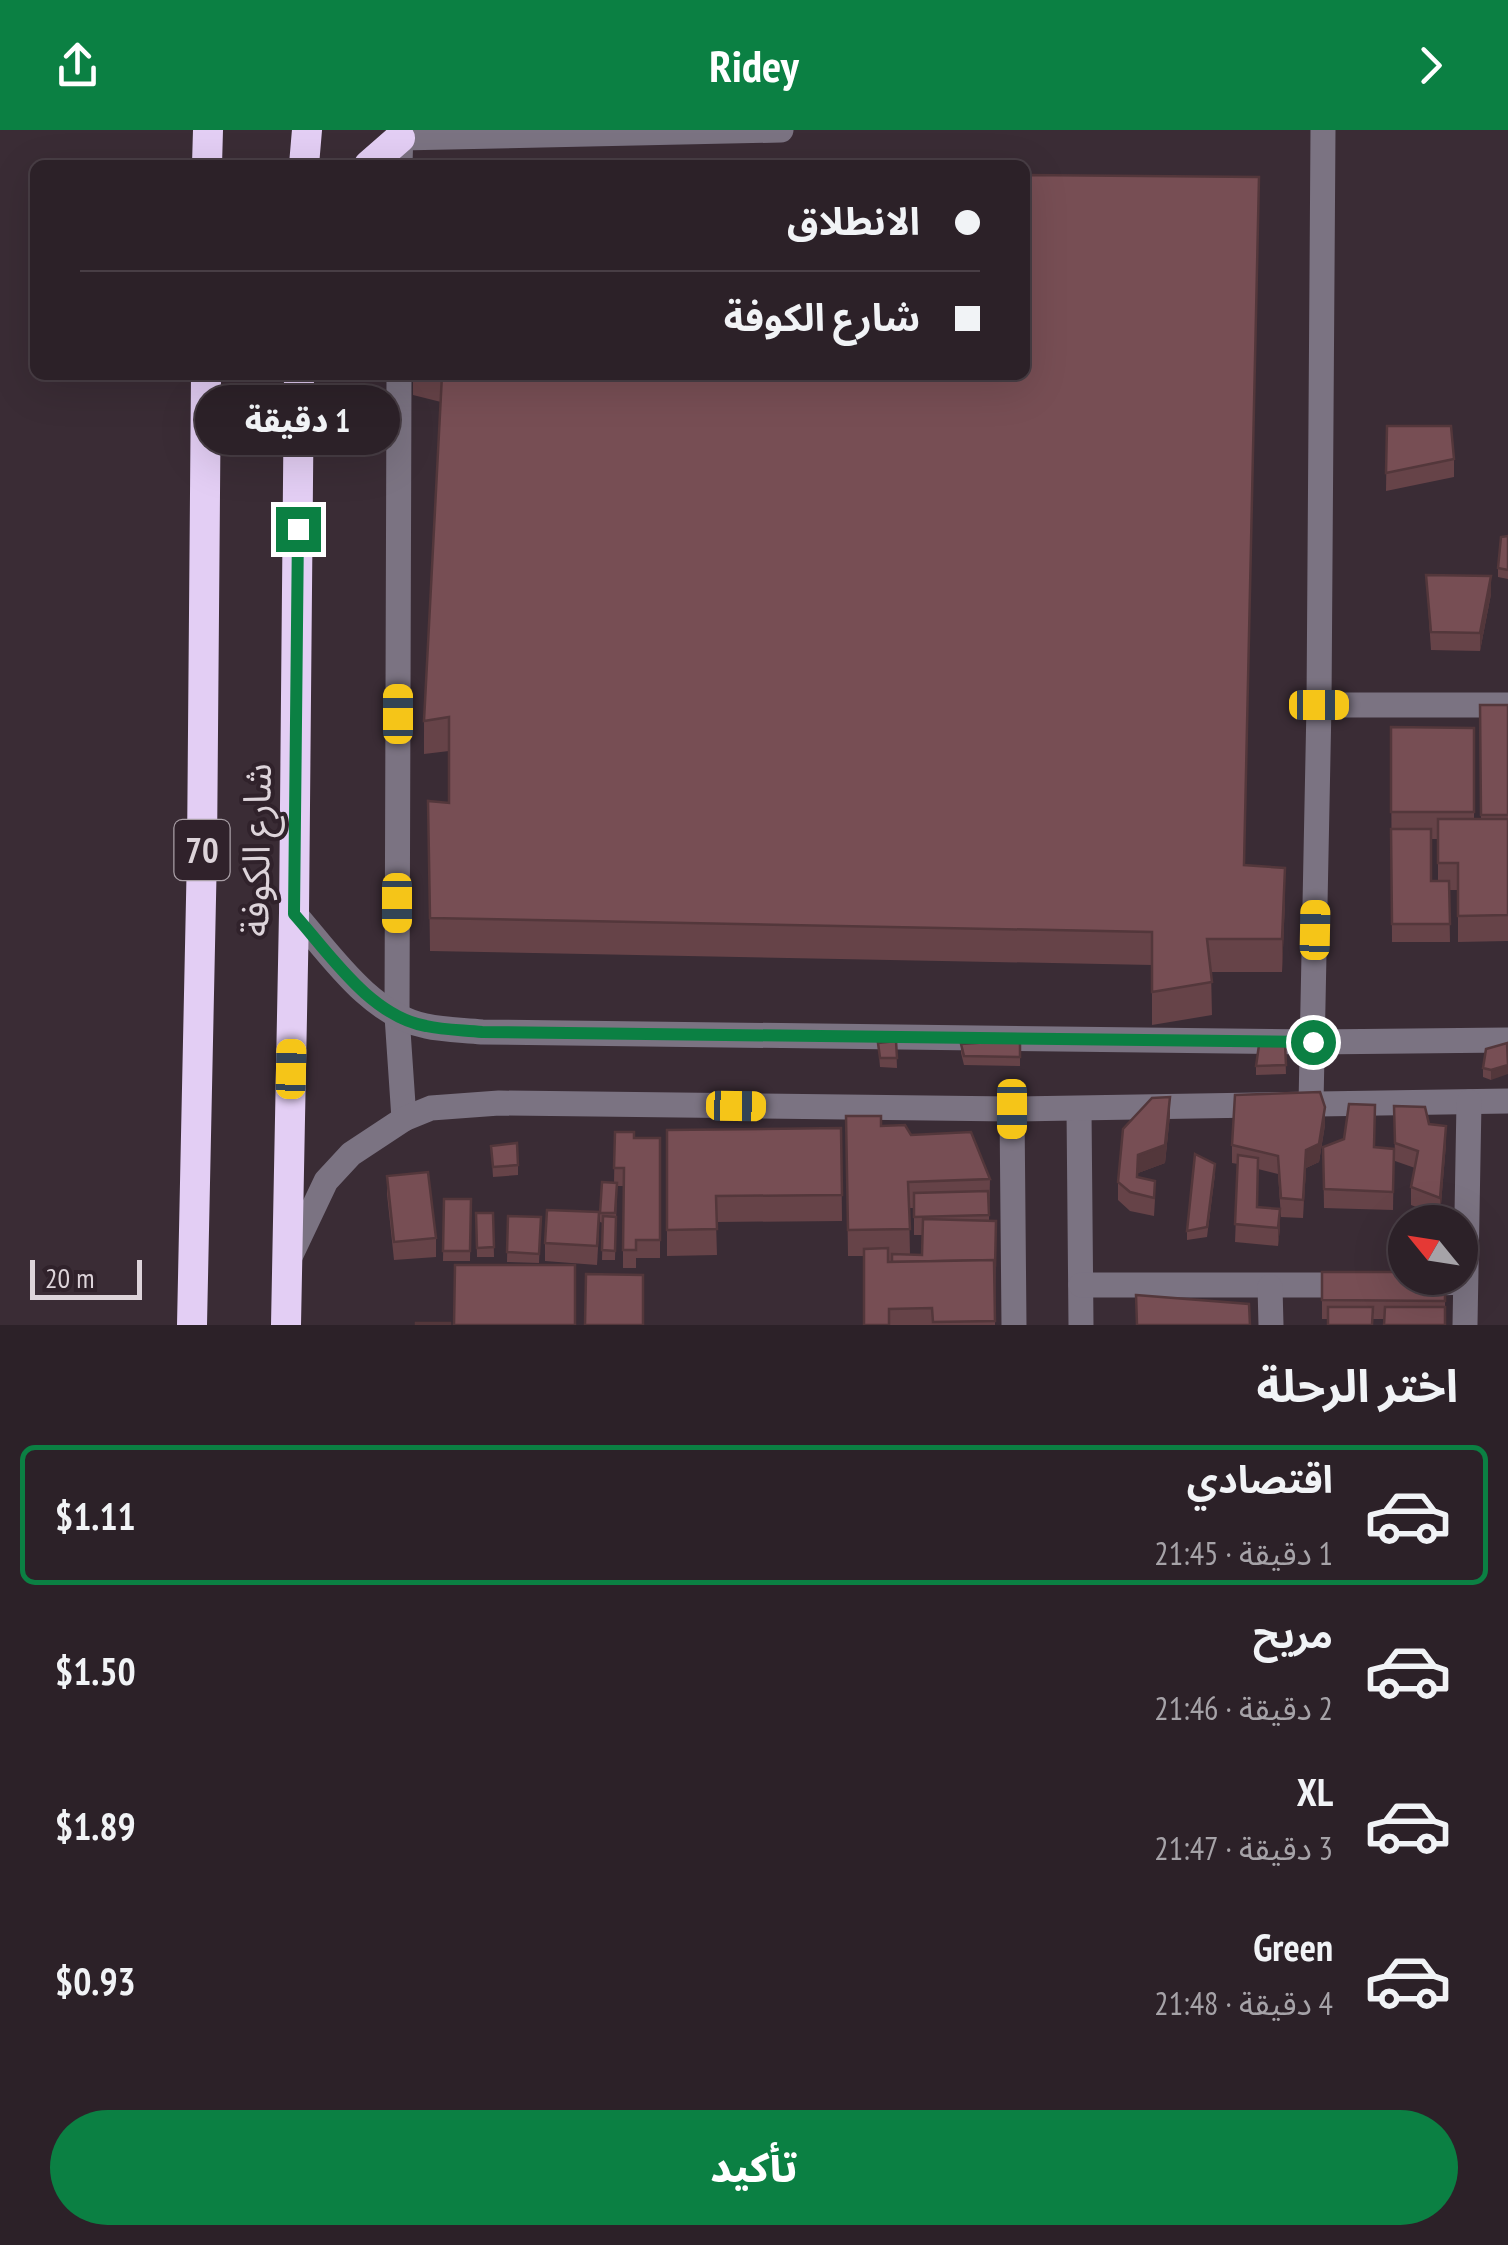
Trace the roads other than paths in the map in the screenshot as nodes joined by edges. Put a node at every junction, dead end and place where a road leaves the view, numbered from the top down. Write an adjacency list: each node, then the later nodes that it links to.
1 (781, 130): 5 (street)
2 (1322, 130): 12 (street)
3 (210, 131): 6 (highway)
4 (305, 131): 7 (highway)
5 (400, 144): 8 (highway)
6 (207, 160)
7 (304, 160)
8 (376, 160)
9 (206, 380): 30 (highway, شارع الكوفة / 70)
10 (299, 380): 14 (highway, شارع الكوفة)
11 (399, 380): 15 (street)
12 (1319, 705): 13 (street); 17 (street)
13 (1508, 705)
14 (294, 914): 15 (street); 25 (highway, شارع الكوفة)
15 (397, 1016): 17 (street); 23 (street)
16 (1508, 1040): 17 (street)
17 (1313, 1042): 20 (street)
18 (1508, 1101): 19 (street)
19 (1469, 1102): 20 (street); 24 (street)
20 (1311, 1104): 22 (street)
21 (1012, 1109): 22 (street); 23 (street); 32 (street)
22 (1079, 1109): 27 (street)
23 (404, 1119): 25 (street)
24 (1467, 1205)
25 (287, 1264): 31 (highway, شارع الكوفة)
26 (1388, 1284): 28 (street)
27 (1081, 1285): 28 (street); 33 (street)
28 (1270, 1287): 34 (street)
29 (1465, 1295): 35 (street)
30 (192, 1325)
31 (286, 1325)
32 (1014, 1325)
33 (1081, 1325)
34 (1271, 1325)
35 (1465, 1325)

